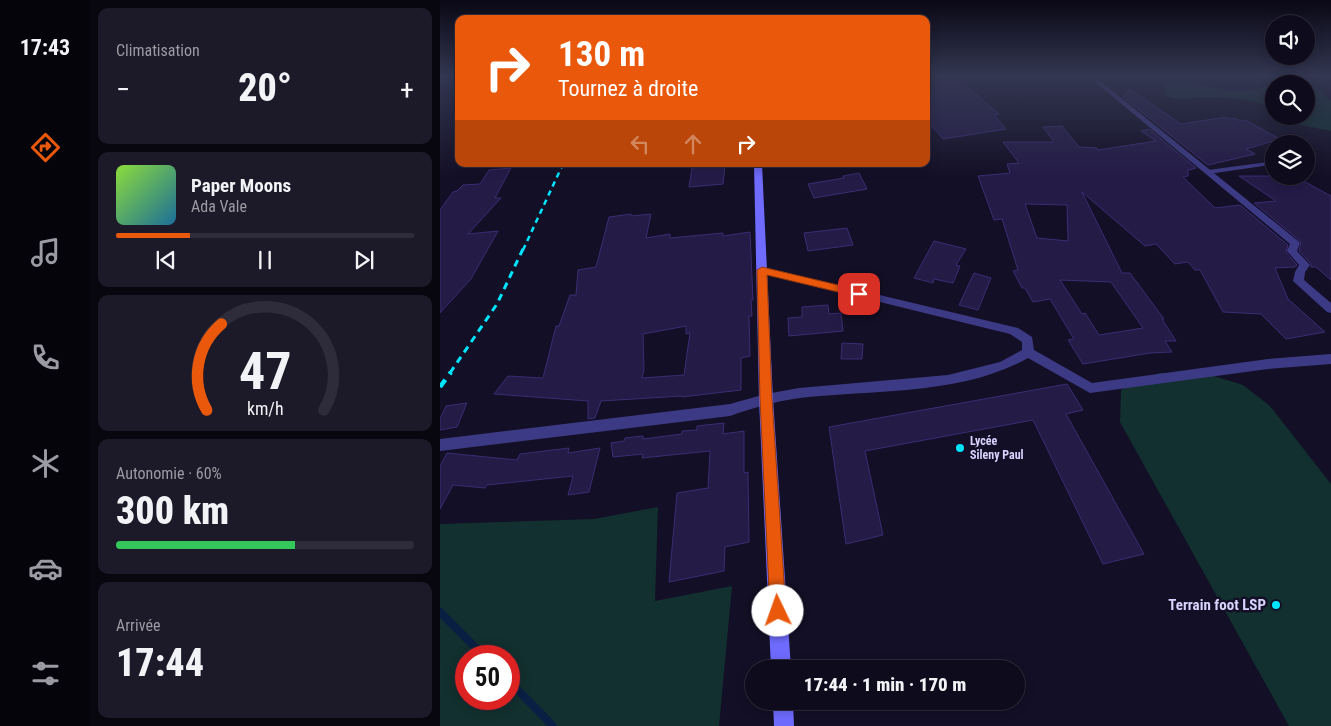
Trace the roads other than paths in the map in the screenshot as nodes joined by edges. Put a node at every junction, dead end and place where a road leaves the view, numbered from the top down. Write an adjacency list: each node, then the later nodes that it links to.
1 (1132, 110): 4 (street)
2 (1265, 164): 4 (lane)
3 (758, 167): 5 (main road)
4 (1208, 172): 6 (street)
5 (762, 270): 7 (street); 9 (main road)
6 (1331, 309)
7 (1028, 352): 8 (street); 9 (street)
8 (1331, 359)
9 (766, 399): 10 (street); 11 (main road)
10 (440, 445)
11 (780, 660)
12 (783, 710): 13 (main road)
13 (784, 726)

